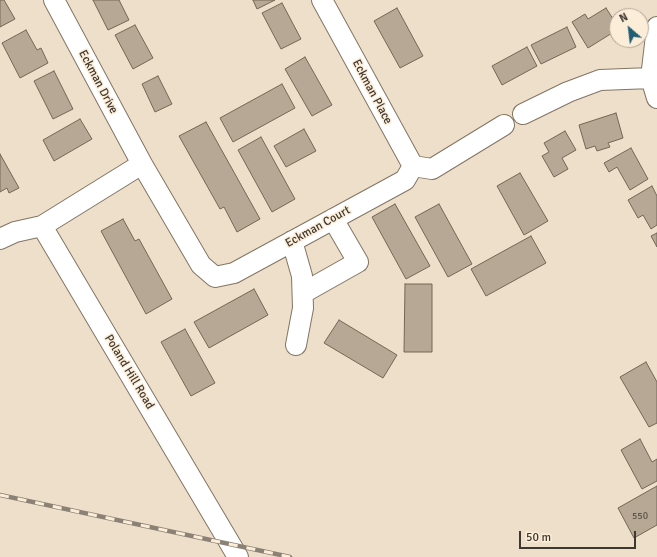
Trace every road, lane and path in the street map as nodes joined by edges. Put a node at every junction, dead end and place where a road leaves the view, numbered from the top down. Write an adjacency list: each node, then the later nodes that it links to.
1 (54, 0): 8 (street, Eckman Drive)
2 (322, 0): 9 (street, Eckman Place)
3 (657, 27): 4 (street)
4 (651, 78): 5 (street); 6 (street)
5 (657, 98)
6 (523, 114)
7 (504, 125): 9 (street)
8 (142, 164): 11 (street); 14 (street, Eckman Drive)
9 (413, 166): 10 (street, Eckman Court)
10 (333, 219): 13 (street, Eckman Court); 15 (street)
11 (42, 226): 12 (street); 17 (street, Poland Hill Road)
12 (0, 238)
13 (292, 241): 14 (street, Eckman Court); 15 (street)
14 (215, 277)
15 (303, 293): 16 (street)
16 (296, 345)
17 (238, 557)

